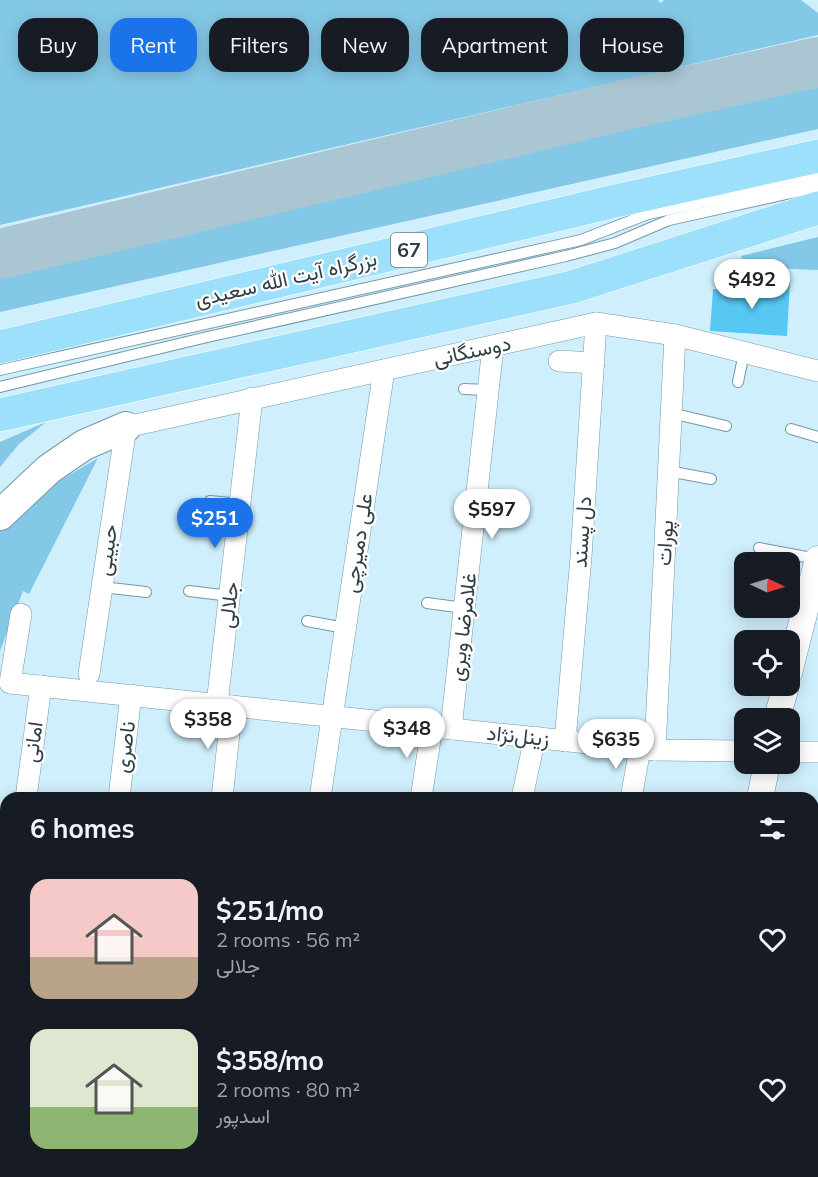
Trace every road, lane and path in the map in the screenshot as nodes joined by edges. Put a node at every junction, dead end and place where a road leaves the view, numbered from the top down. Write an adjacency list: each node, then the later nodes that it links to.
1 (818, 156): 8 (highway, بزرگراه آیت الله سعیدی / 67)
2 (818, 178): 12 (lane)
3 (818, 187): 16 (lane)
4 (818, 208): 21 (highway)
5 (596, 324): 6 (street, دوسنگانی); 7 (street, دوسنگانی); 11 (street, دل پسند)
6 (675, 335): 9 (street, دوسنگانی); 20 (street, پورات)
7 (493, 346): 13 (street, دوسنگانی); 18 (street, غلامرضا ویری)
8 (0, 347)
9 (744, 353): 14 (street, دوسنگانی); 15 (lane)
10 (559, 361): 11 (street)
11 (594, 363): 50 (street, دل پسند)
12 (0, 370)
13 (384, 370): 19 (street, دوسنگانی); 42 (street, علی دمیرچی)
14 (818, 370)
15 (738, 382)
16 (0, 387)
17 (464, 389): 18 (lane)
18 (488, 390): 39 (street, غلامرضا ویری)
19 (252, 398): 23 (street, دوسنگانی); 29 (street, جلالی)
20 (671, 413): 22 (lane); 26 (street, پورات)
21 (0, 415)
22 (726, 426)
23 (126, 427): 30 (main road); 33 (street, حبیبی)
24 (790, 429): 25 (lane)
25 (818, 437)
26 (668, 471): 27 (lane); 51 (street, پورات)
27 (711, 479)
28 (210, 501): 29 (lane)
29 (240, 504): 37 (street, جلالی)
30 (0, 515)
31 (759, 548): 32 (lane)
32 (818, 559): 34 (street)
33 (102, 587): 36 (lane); 43 (street, حبیبی)
34 (800, 588)
35 (189, 591): 37 (lane)
36 (146, 592)
37 (230, 596): 46 (street, جلالی)
38 (427, 603): 39 (lane)
39 (464, 608): 48 (street, غلامرضا ویری)
40 (21, 614): 44 (street, زینل‌نژاد)
41 (307, 621): 42 (lane)
42 (345, 628): 47 (street, علی دمیرچی)
43 (89, 674)
44 (41, 686): 45 (street, زینل‌نژاد); 56 (street, امانی)
45 (131, 695): 46 (street, زینل‌نژاد); 57 (street, ناصری)
46 (225, 705): 47 (street, زینل‌نژاد); 58 (street, جلالی)
47 (332, 716): 48 (street, زینل‌نژاد); 59 (street, علی دمیرچی)
48 (441, 728): 49 (street, زینل‌نژاد); 60 (street, غلامرضا ویری)
49 (535, 737): 50 (street, زینل‌نژاد); 61 (street)
50 (565, 741): 51 (street, زینل‌نژاد)
51 (647, 749): 52 (street, زینل‌نژاد); 62 (street, پورات)
52 (734, 752)
53 (800, 752): 54 (street)
54 (818, 752)
55 (764, 774): 63 (street)
56 (27, 792)
57 (120, 792)
58 (222, 792)
59 (321, 792)
60 (424, 792)
61 (523, 792)
62 (633, 792)
63 (761, 792)

